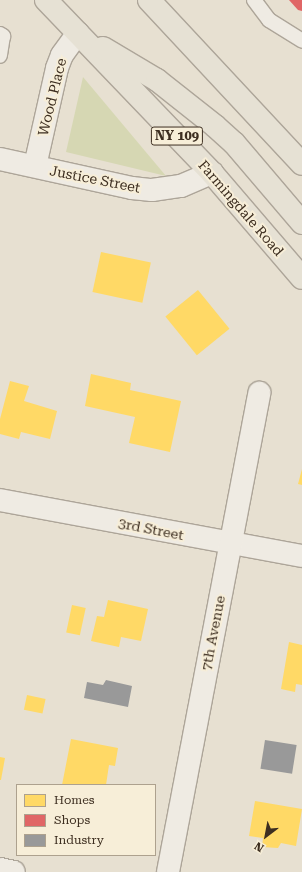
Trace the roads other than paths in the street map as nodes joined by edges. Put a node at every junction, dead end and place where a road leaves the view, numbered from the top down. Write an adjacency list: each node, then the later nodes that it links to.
1 (46, 0): 6 (main road, Farmingdale Road / NY 109)
2 (139, 0): 5 (main road)
3 (150, 0): 5 (main road)
4 (254, 0): 8 (lane)
5 (165, 16): 11 (main road)
6 (78, 33): 12 (street, Wood Place); 13 (main road, Farmingdale Road / NY 109); 14 (main road)
7 (0, 34): 9 (lane)
8 (302, 41)
9 (0, 56)
10 (0, 159): 12 (street, Justice Street)
11 (302, 164)
12 (35, 166): 13 (street, Justice Street)
13 (212, 173): 15 (main road, Farmingdale Road / NY 109)
14 (302, 222)
15 (302, 278)
16 (259, 393): 18 (street, 7th Avenue)
17 (0, 500): 18 (street, 3rd Street)
18 (230, 544): 19 (street, 3rd Street); 22 (street, 7th Avenue)
19 (302, 556)
20 (0, 869): 21 (street)
21 (14, 872)
22 (168, 872)

